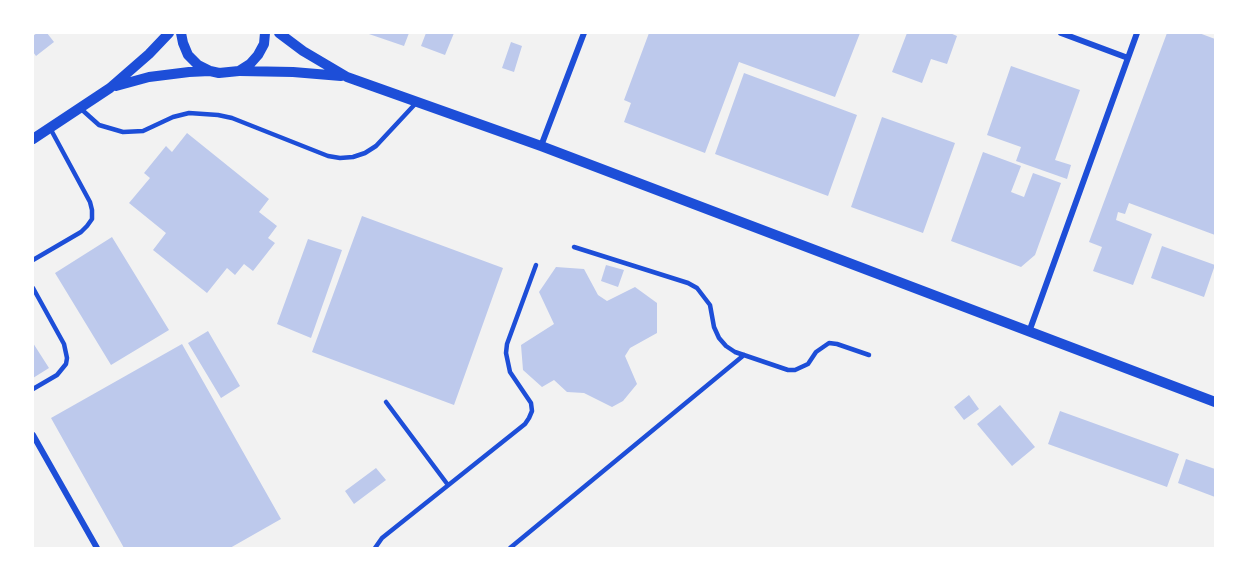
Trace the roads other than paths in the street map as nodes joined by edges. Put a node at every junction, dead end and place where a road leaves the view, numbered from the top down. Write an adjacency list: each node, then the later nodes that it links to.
1 (169, 33): 12 (street)
2 (181, 33): 9 (street)
3 (265, 33): 10 (street)
4 (279, 33): 11 (street)
5 (584, 33): 17 (street)
6 (1061, 33): 8 (street)
7 (1137, 33): 8 (street)
8 (1128, 58): 22 (street)
9 (210, 71): 10 (street); 12 (street)
10 (239, 71): 11 (street)
11 (347, 77): 13 (street)
12 (110, 88): 14 (street)
13 (418, 102): 14 (lane); 17 (street)
14 (80, 108): 15 (street)
15 (50, 128): 16 (street); 19 (lane)
16 (33, 139)
17 (541, 146): 22 (street)
18 (574, 247): 23 (lane)
19 (33, 260)
20 (536, 265): 29 (lane)
21 (33, 288): 25 (lane)
22 (1029, 332): 27 (street)
23 (744, 355): 24 (lane); 32 (lane)
24 (869, 355)
25 (33, 388)
26 (386, 402): 29 (lane)
27 (1215, 402)
28 (33, 435): 30 (street)
29 (448, 485): 31 (lane)
30 (97, 548)
31 (375, 548)
32 (510, 548)

